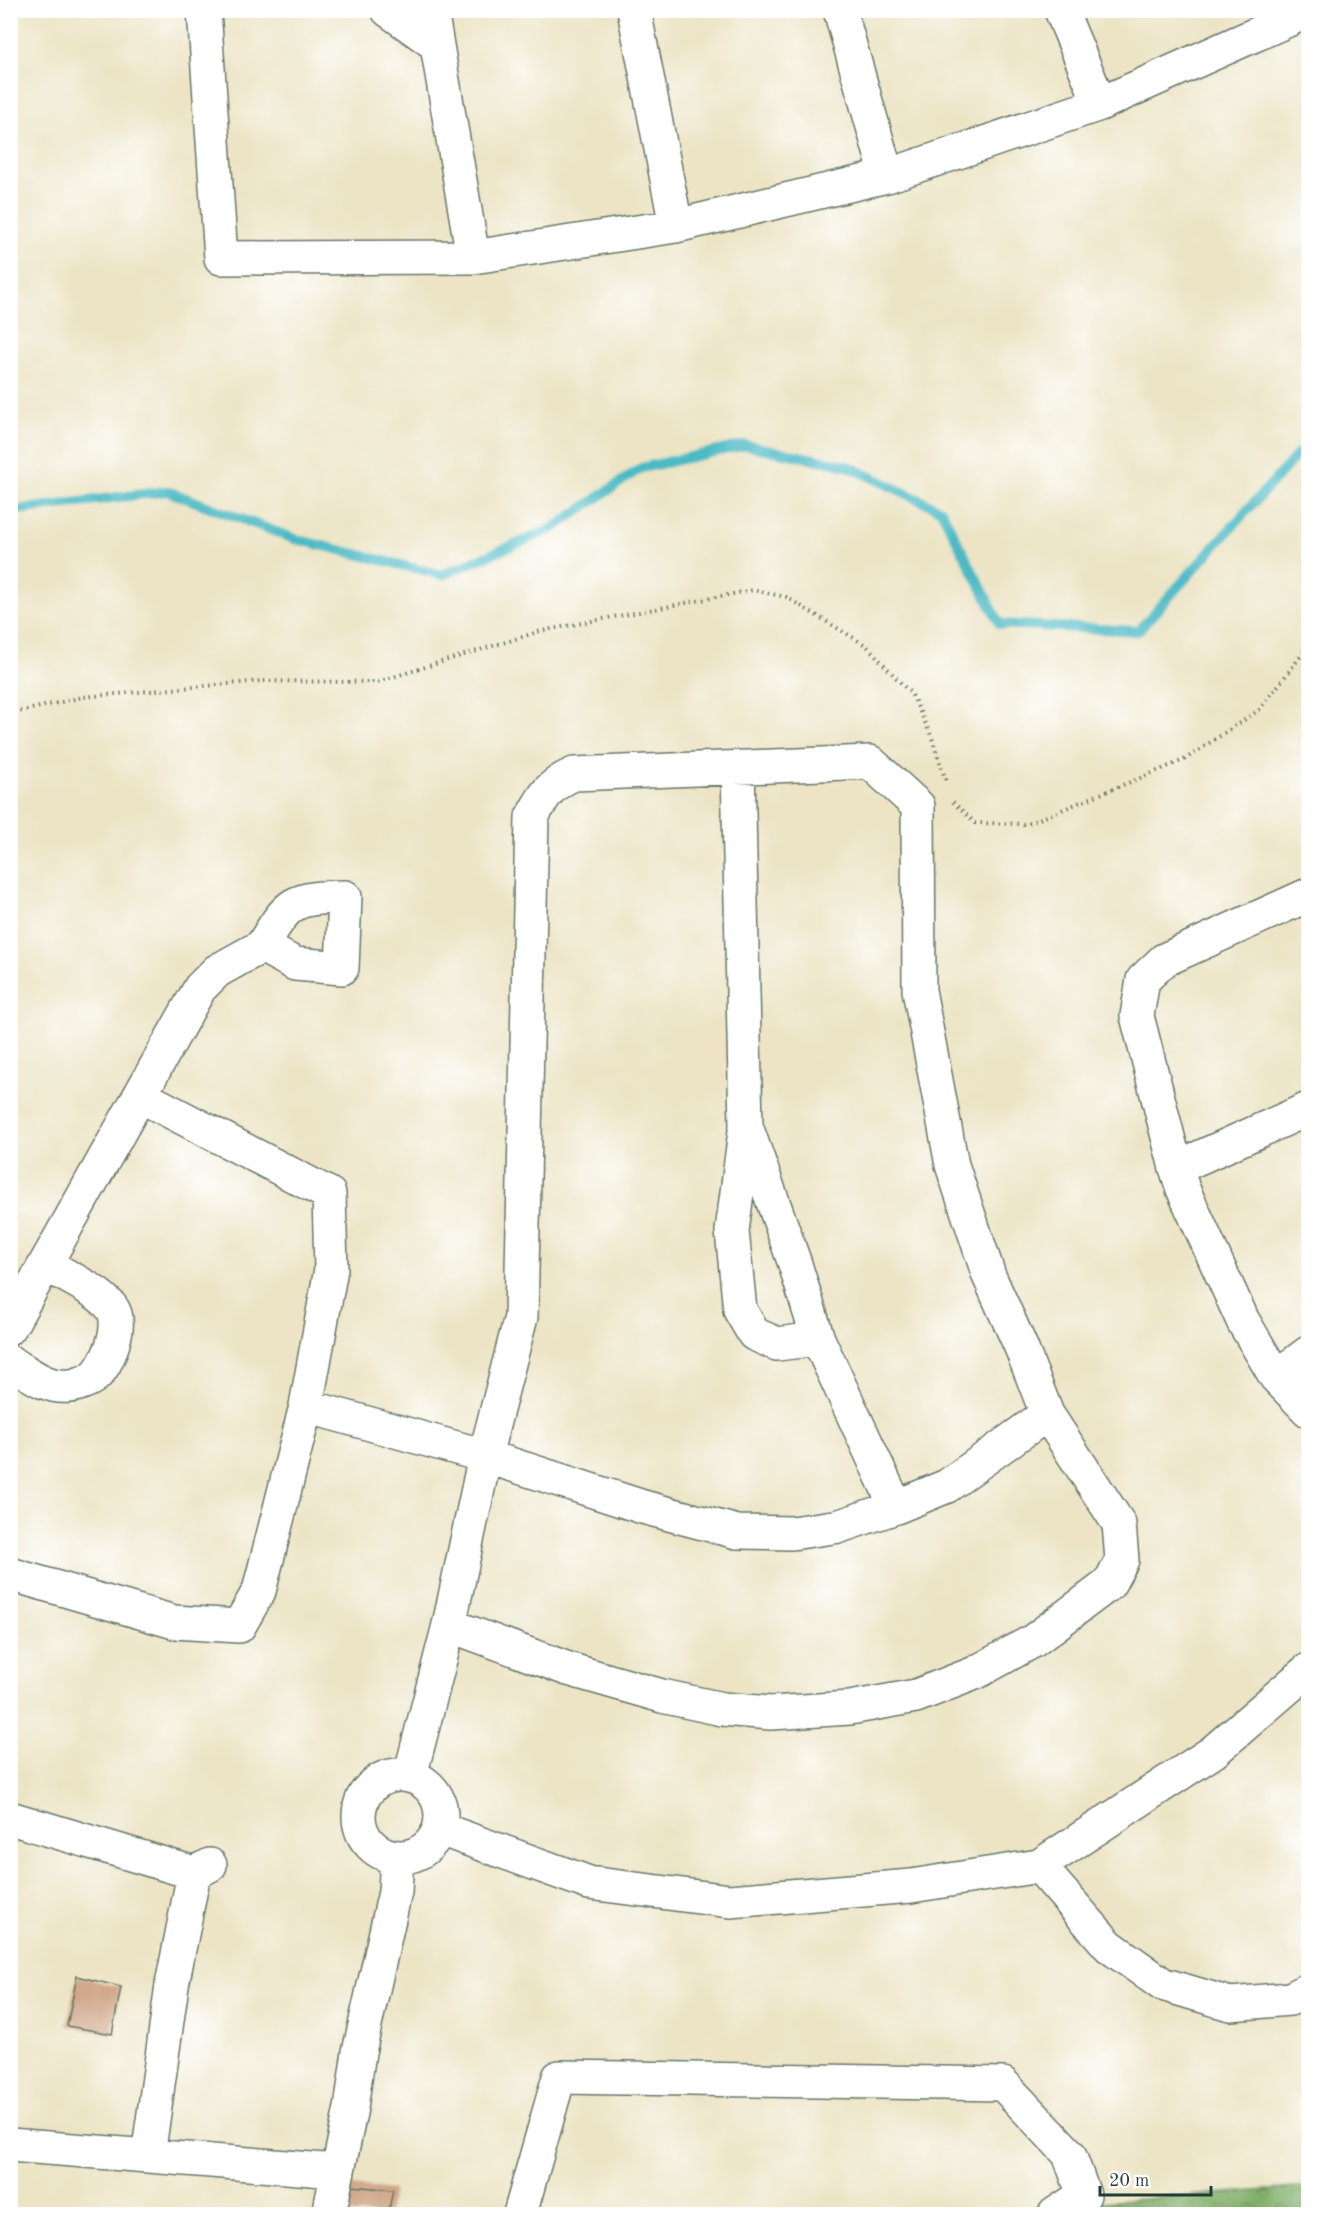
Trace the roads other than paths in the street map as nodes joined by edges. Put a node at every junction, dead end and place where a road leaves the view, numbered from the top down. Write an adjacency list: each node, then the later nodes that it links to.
1 (204, 10): 12 (street)
2 (388, 10): 8 (street)
3 (431, 10): 8 (street)
4 (634, 10): 11 (street)
5 (840, 10): 10 (street)
6 (1061, 10): 9 (street)
7 (1300, 12): 9 (street)
8 (437, 45): 12 (street)
9 (1100, 104): 10 (street)
10 (887, 176): 11 (street)
11 (676, 226): 12 (street)
12 (473, 257)
13 (738, 767): 18 (street); 28 (street); 29 (street)
14 (1308, 896): 19 (street)
15 (262, 946): 16 (street)
16 (141, 1096): 20 (street); 26 (street)
17 (1308, 1109): 19 (street)
18 (746, 1126): 22 (street); 22 (street)
19 (1176, 1168): 25 (street)
20 (46, 1264): 21 (street); 24 (street)
21 (10, 1327)
22 (818, 1339): 30 (street)
23 (1308, 1353): 25 (street)
24 (10, 1362)
25 (1276, 1377): 27 (street)
26 (306, 1406): 29 (street); 31 (street)
27 (1308, 1410)
28 (1047, 1414): 30 (street); 32 (street)
29 (485, 1456): 30 (street); 32 (street)
30 (896, 1507)
31 (10, 1574)
32 (449, 1625): 34 (street)
33 (1308, 1670): 38 (street)
34 (410, 1776): 36 (street); 37 (street)
35 (10, 1818): 41 (street)
36 (440, 1829): 37 (street); 38 (street)
37 (397, 1857): 42 (street)
38 (1039, 1866): 39 (street)
39 (1308, 1990)
40 (10, 2145): 41 (street)
41 (148, 2156): 42 (street)
42 (336, 2171): 43 (street)
43 (329, 2214)
44 (520, 2214): 45 (street)
45 (1055, 2214)

